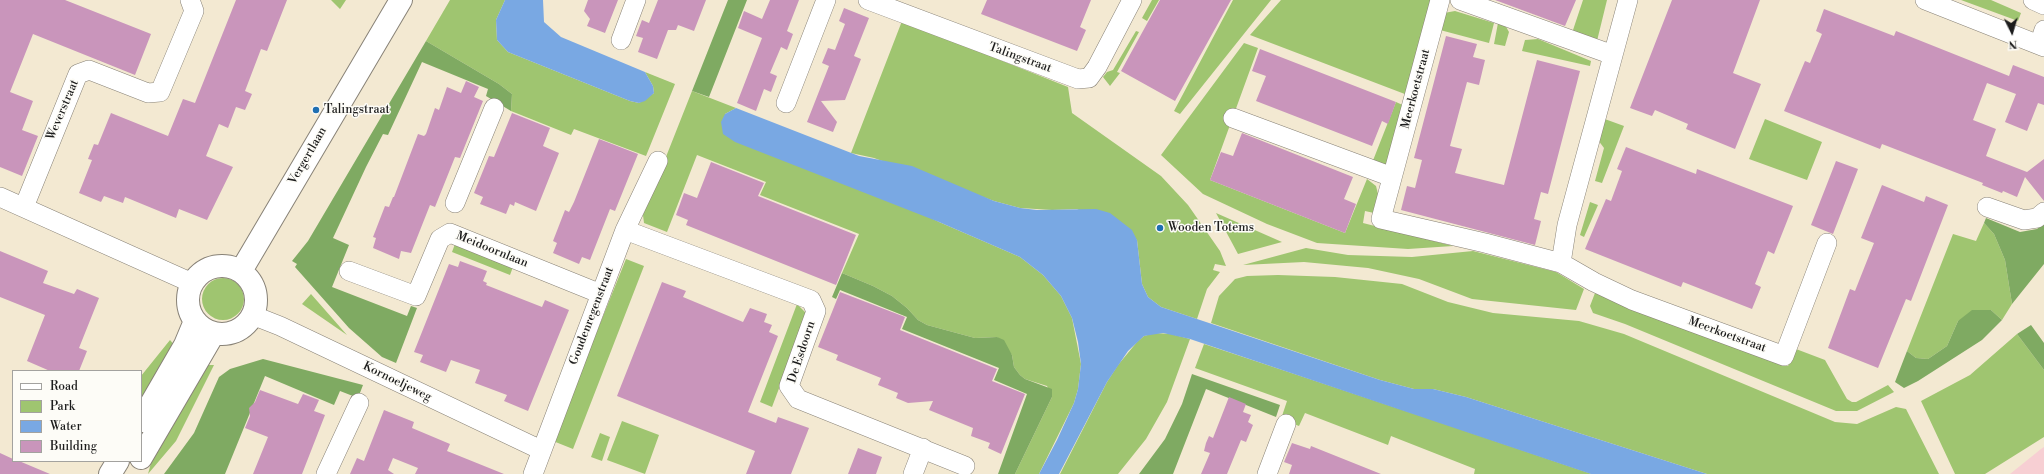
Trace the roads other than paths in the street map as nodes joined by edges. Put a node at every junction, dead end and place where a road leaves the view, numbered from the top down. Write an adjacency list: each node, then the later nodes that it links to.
1 (190, 0): 23 (street, Weverstraat)
2 (400, 0): 29 (street, Vergertlaan)
3 (636, 0): 13 (street)
4 (826, 0): 16 (street)
5 (868, 0): 6 (street, Talingstraat)
6 (1132, 0)
7 (1440, 0): 20 (street, Meerkoetstraat)
8 (1460, 0): 15 (street)
9 (1628, 0): 15 (street)
10 (1925, 0): 14 (street)
11 (2033, 0): 12 (street)
12 (2044, 5)
13 (621, 40)
14 (2042, 41)
15 (1612, 55): 28 (street)
16 (786, 103)
17 (494, 108): 22 (street)
18 (1232, 118): 20 (street)
19 (658, 161): 26 (street, Goudenregenstraat)
20 (1392, 177): 28 (street, Meerkoetstraat)
21 (0, 197): 23 (street)
22 (455, 203)
23 (24, 207): 31 (street)
24 (1987, 207): 25 (street)
25 (2044, 212)
26 (625, 230): 32 (street, Goudenregenstraat); 39 (street, De Esdoorn)
27 (1827, 243): 28 (street, Meerkoetstraat)
28 (1561, 263)
29 (242, 271): 31 (street); 33 (street)
30 (349, 271): 32 (street, Meidoornlaan)
31 (192, 283): 34 (street)
32 (601, 294): 40 (street, Goudenregenstraat)
33 (252, 315): 35 (street); 40 (street, Kornoeljeweg)
34 (195, 321): 35 (street); 37 (street)
35 (214, 333): 41 (street)
36 (359, 403): 47 (street)
37 (142, 419)
38 (1286, 424): 50 (street)
39 (923, 448): 44 (street, De Esdoorn); 49 (street)
40 (541, 450): 48 (street, Goudenregenstraat)
41 (142, 456)
42 (117, 462): 45 (street)
43 (138, 462): 46 (street)
44 (965, 466)
45 (110, 474)
46 (132, 474)
47 (326, 474)
48 (533, 474)
49 (913, 474)
50 (1267, 474)

